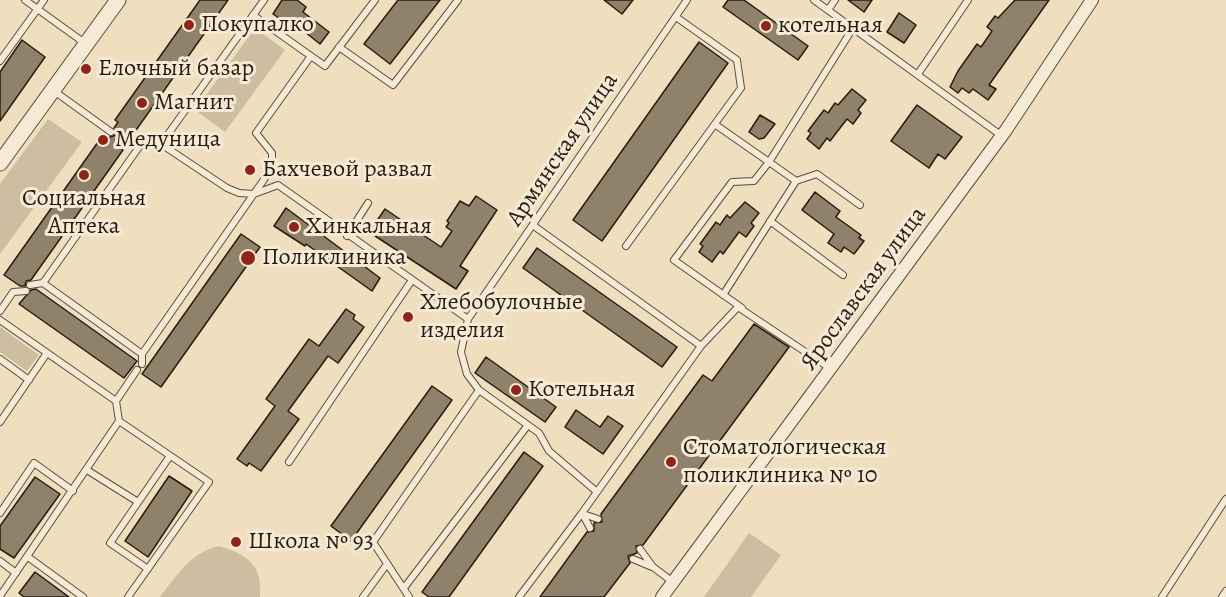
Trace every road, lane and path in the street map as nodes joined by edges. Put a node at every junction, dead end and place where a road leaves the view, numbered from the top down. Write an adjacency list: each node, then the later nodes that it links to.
1 (24, 0): 12 (lane)
2 (44, 0): 12 (lane)
3 (118, 0): 17 (street)
4 (264, 0): 14 (lane)
5 (375, 0): 18 (lane)
6 (458, 0): 18 (lane)
7 (687, 0): 15 (lane, Армянская улица)
8 (814, 0): 13 (lane)
9 (835, 0): 13 (lane)
10 (968, 0): 21 (lane)
11 (1092, 0): 25 (street, Ярославская улица)
12 (37, 9): 17 (lane); 20 (lane)
13 (828, 10): 16 (lane)
14 (253, 15): 19 (lane); 28 (lane)
15 (676, 17): 23 (lane); 36 (lane, Армянская улица)
16 (853, 28): 21 (lane); 30 (lane)
17 (87, 44): 22 (street)
18 (339, 47): 19 (lane)
19 (311, 56): 32 (lane)
20 (0, 62)
21 (918, 74): 25 (lane)
22 (54, 91): 24 (lane); 29 (street)
23 (716, 125): 30 (lane); 38 (lane)
24 (111, 132)
25 (1002, 136): 51 (street, Ярославская улица)
26 (144, 140): 27 (lane); 28 (lane); 41 (lane)
27 (125, 141)
28 (160, 144): 32 (lane)
29 (2, 157)
30 (769, 162): 31 (lane); 42 (lane)
31 (796, 181): 34 (lane); 35 (lane)
32 (254, 194): 37 (lane); 49 (lane)
33 (368, 203): 37 (lane)
34 (860, 205)
35 (770, 221): 39 (lane); 42 (lane)
36 (534, 226): 45 (lane, Армянская улица); 47 (lane)
37 (347, 236): 40 (lane)
38 (626, 246)
39 (843, 275)
40 (412, 280): 45 (lane); 59 (lane)
41 (43, 283): 44 (lane); 49 (lane)
42 (723, 295): 43 (lane)
43 (742, 308): 47 (lane); 51 (lane)
44 (0, 311)
45 (468, 319): 53 (lane)
46 (0, 320): 48 (lane)
47 (701, 346): 62 (lane)
48 (47, 353): 52 (lane); 54 (lane)
49 (142, 354): 54 (lane)
50 (0, 359): 52 (lane)
51 (832, 369): 77 (street, Ярославская улица)
52 (29, 380): 56 (lane)
53 (479, 390): 57 (lane); 73 (lane)
54 (116, 401): 55 (lane)
55 (118, 421): 58 (lane); 60 (lane)
56 (0, 422)
57 (528, 425): 62 (lane); 78 (lane)
58 (170, 456): 64 (lane); 75 (lane)
59 (289, 462)
60 (87, 470): 61 (lane); 64 (lane)
61 (72, 491): 65 (lane); 70 (lane)
62 (597, 492): 66 (lane)
63 (1226, 499): 87 (lane)
64 (138, 502): 75 (lane)
65 (0, 513)
66 (582, 513): 67 (lane); 68 (lane); 85 (lane)
67 (598, 519)
68 (590, 528)
69 (640, 549): 74 (lane)
70 (28, 557): 76 (lane); 81 (lane)
71 (633, 559): 74 (lane)
72 (0, 561): 76 (lane)
73 (387, 564): 78 (lane); 83 (lane)
74 (653, 567): 77 (lane)
75 (148, 569): 82 (lane)
76 (16, 573): 80 (lane)
77 (673, 582): 86 (street, Ярославская улица)
78 (404, 588): 84 (lane)
79 (1226, 591): 88 (lane)
80 (0, 596)
81 (83, 597)
82 (128, 597)
83 (363, 597)
84 (409, 597)
85 (519, 597)
86 (662, 597)
87 (1162, 597)
88 (1222, 597)

